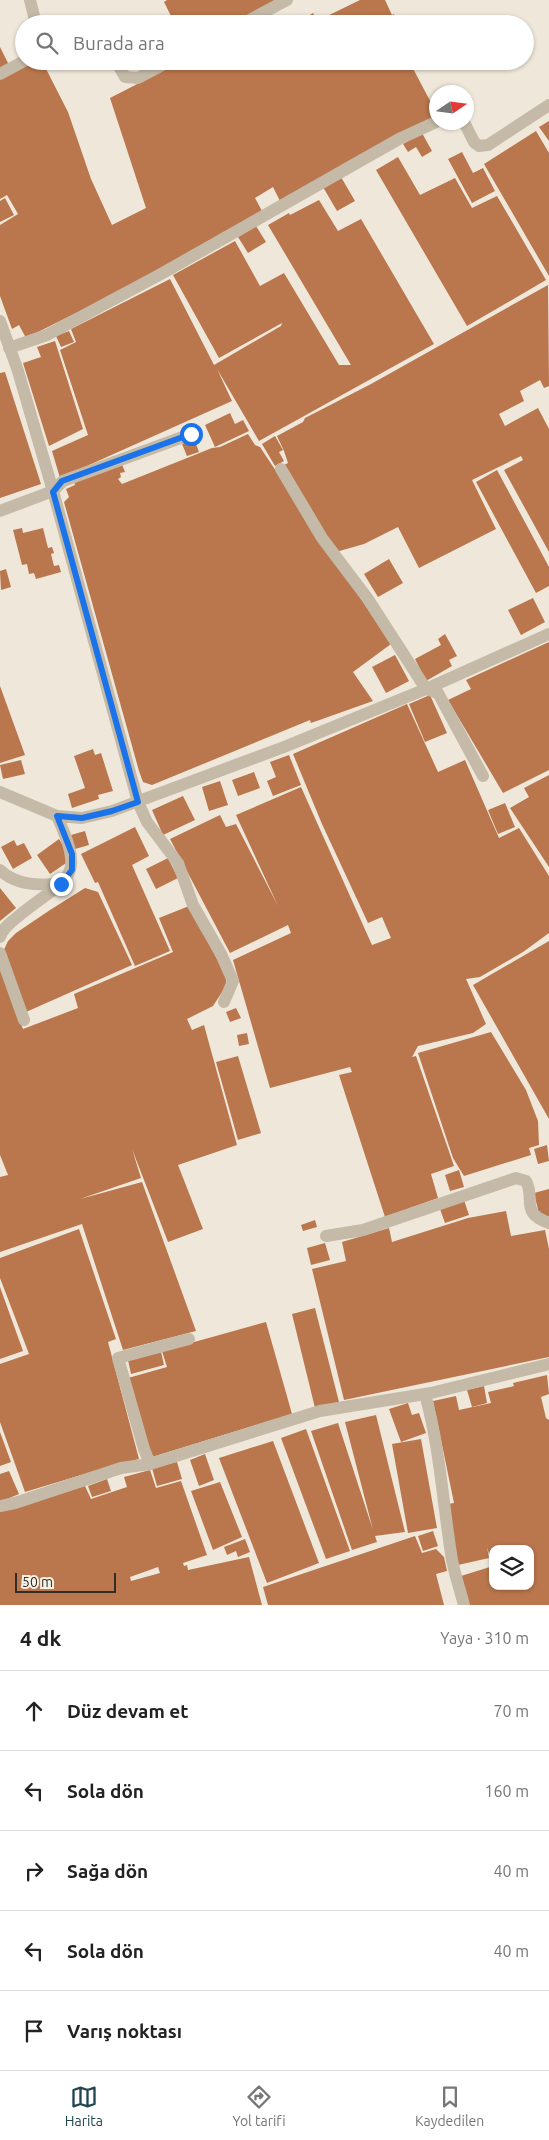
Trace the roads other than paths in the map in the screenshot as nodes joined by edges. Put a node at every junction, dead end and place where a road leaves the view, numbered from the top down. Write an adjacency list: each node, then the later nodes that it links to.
1 (30, 0): 3 (street)
2 (287, 0): 4 (street)
3 (34, 15)
4 (259, 15)
5 (15, 66): 8 (street)
6 (122, 70): 7 (street)
7 (153, 70)
8 (0, 74)
9 (549, 105): 11 (street)
10 (429, 125): 13 (street)
11 (468, 130)
12 (0, 322): 13 (street)
13 (10, 348): 16 (street)
14 (191, 434): 16 (street)
15 (282, 469): 19 (street)
16 (53, 492): 17 (street); 22 (street)
17 (0, 511)
18 (549, 634): 19 (street)
19 (426, 689): 20 (street); 22 (street)
20 (483, 776)
21 (0, 792): 23 (street)
22 (138, 802): 23 (street); 28 (street)
23 (57, 816): 25 (street)
24 (0, 870): 25 (street)
25 (61, 884): 26 (street)
26 (0, 937)
27 (0, 953): 29 (street)
28 (224, 1002)
29 (24, 1020)
30 (549, 1223): 31 (street)
31 (326, 1236)
32 (189, 1339): 35 (street)
33 (549, 1364): 34 (street)
34 (425, 1394): 35 (street); 37 (street)
35 (150, 1464): 36 (street)
36 (0, 1506)
37 (464, 1605)

